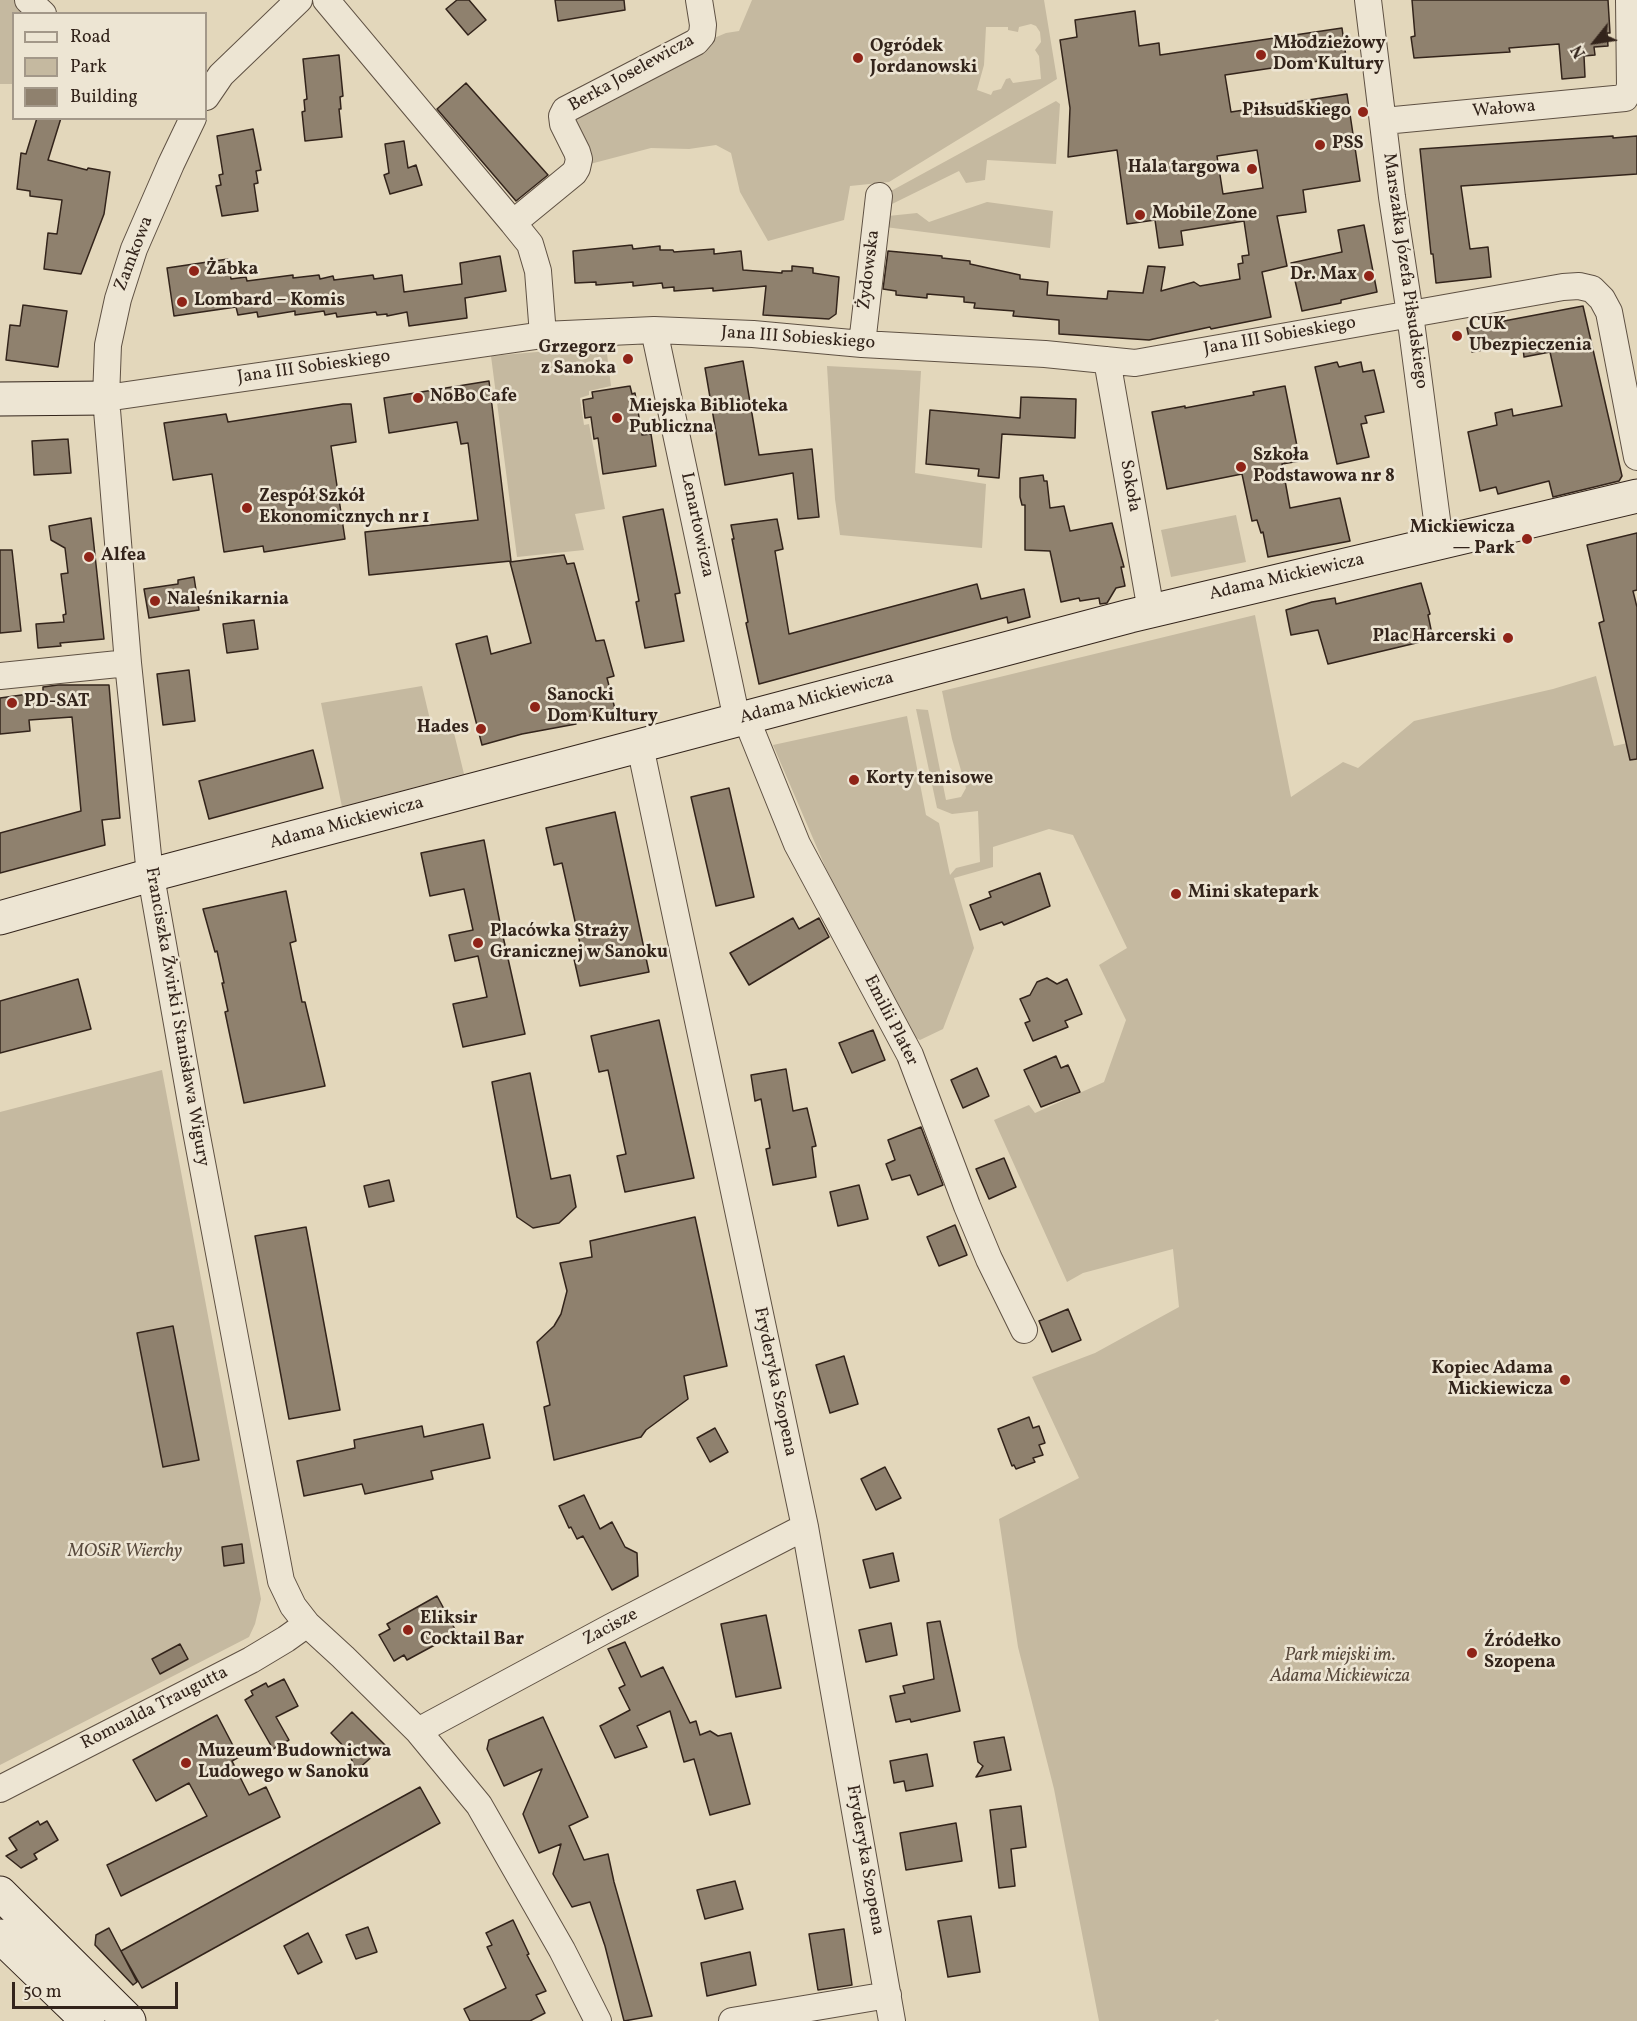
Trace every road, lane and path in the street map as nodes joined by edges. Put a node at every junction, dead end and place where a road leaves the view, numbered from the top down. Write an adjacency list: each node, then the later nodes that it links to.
1 (28, 0): 7 (street)
2 (299, 0): 8 (street)
3 (326, 0): 13 (street)
4 (699, 0): 13 (street, Berka Joselewicza)
5 (1368, 0): 11 (street, Marszałka Józefa Piłsudskiego)
6 (1629, 0): 11 (street, Wałowa)
7 (41, 12)
8 (213, 70): 9 (street)
9 (207, 93)
10 (192, 120): 19 (street, Zamkowa)
11 (1384, 122): 14 (street, Marszałka Józefa Piłsudskiego)
12 (879, 196): 17 (street, Żydowska)
13 (513, 223): 16 (street)
14 (1410, 314): 18 (street, Jana III Sobieskiego); 21 (street, Jana III Sobieskiego); 23 (street, Marszałka Józefa Piłsudskiego)
15 (654, 330): 16 (street, Jana III Sobieskiego); 17 (street, Jana III Sobieskiego); 27 (street, Lenartowicza)
16 (543, 335): 19 (street, Jana III Sobieskiego)
17 (862, 344): 18 (street, Jana III Sobieskiego)
18 (1107, 360): 24 (street, Sokoła)
19 (106, 398): 20 (street, Jana III Sobieskiego); 25 (street, Franciszka Żwirki i Stanisława Wigury)
20 (0, 399)
21 (1637, 457)
22 (1637, 496): 23 (street, Adama Mickiewicza)
23 (1440, 543): 24 (street, Adama Mickiewicza)
24 (1151, 611): 27 (street, Adama Mickiewicza)
25 (128, 663): 26 (street); 29 (street, Franciszka Żwirki i Stanisława Wigury)
26 (0, 676)
27 (741, 719): 28 (street, Adama Mickiewicza); 31 (street, Emilii Plater)
28 (640, 746): 29 (street, Adama Mickiewicza); 32 (street, Fryderyka Szopena)
29 (151, 875): 30 (street, Adama Mickiewicza); 33 (street, Franciszka Żwirki i Stanisława Wigury)
30 (0, 918)
31 (1024, 1330)
32 (805, 1527): 34 (street, Zacisze); 38 (street, Fryderyka Szopena)
33 (307, 1624): 34 (street, Franciszka Żwirki i Stanisława Wigury); 35 (street, Romualda Traugutta)
34 (418, 1731): 41 (street, Franciszka Żwirki i Stanisława Wigury)
35 (0, 1789)
36 (0, 1893): 40 (street)
37 (0, 1936): 39 (street)
38 (888, 1995): 42 (street); 43 (street, Fryderyka Szopena)
39 (88, 2021)
40 (129, 2021)
41 (598, 2021)
42 (732, 2021)
43 (892, 2021)

